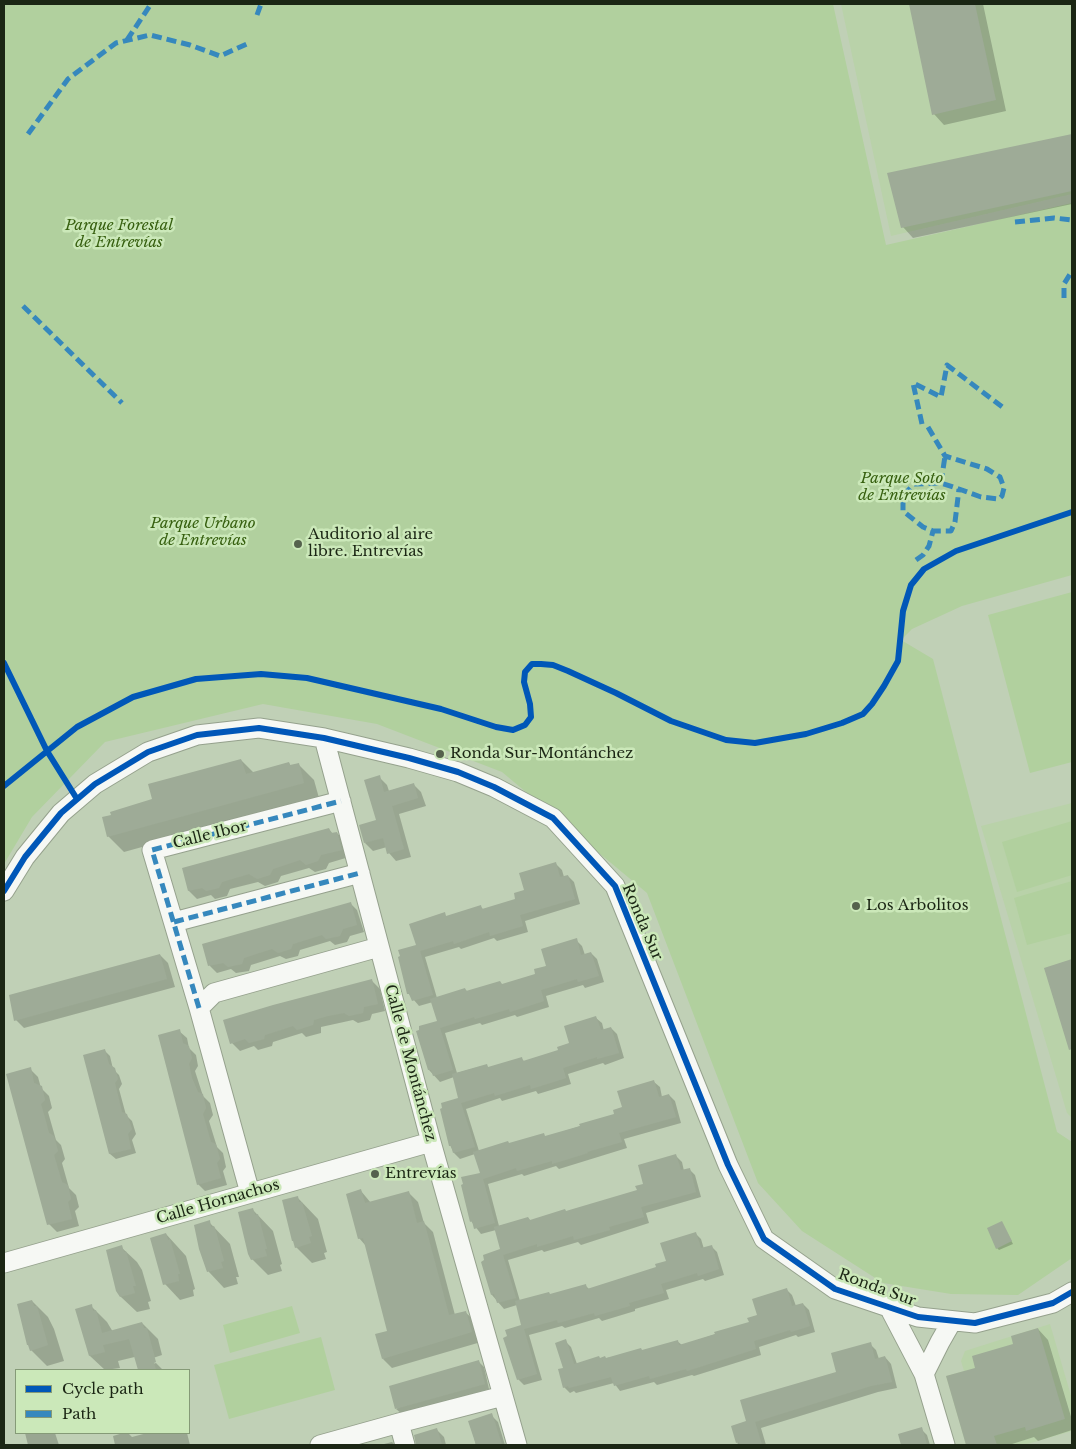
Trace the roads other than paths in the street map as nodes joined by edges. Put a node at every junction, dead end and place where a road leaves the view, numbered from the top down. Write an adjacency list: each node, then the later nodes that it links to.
1 (324, 738): 2 (street, Calle de Montánchez); 4 (street, Ronda Sur); 12 (street, Ronda Sur)
2 (341, 801): 3 (street, Calle de Montánchez); 5 (street, Calle Ibor)
3 (360, 873): 5 (street); 6 (street, Calle de Montánchez)
4 (4, 892)
5 (174, 922): 7 (street, Calle Ibor)
6 (379, 947): 7 (street); 8 (street, Calle de Montánchez)
7 (199, 1008): 9 (street, Calle Ibor)
8 (431, 1142): 9 (street, Calle Hornachos); 15 (street, Calle de Montánchez)
9 (250, 1193): 10 (street, Calle Hornachos)
10 (4, 1263)
11 (1072, 1292): 13 (street, Ronda Sur)
12 (890, 1309): 13 (street, Ronda Sur); 14 (street)
13 (952, 1321): 14 (street)
14 (924, 1374): 20 (street)
15 (503, 1396): 16 (street); 19 (street, Calle de Montánchez)
16 (399, 1423): 17 (street); 18 (street)
17 (320, 1445)
18 (405, 1445)
19 (517, 1445)
20 (945, 1445)

